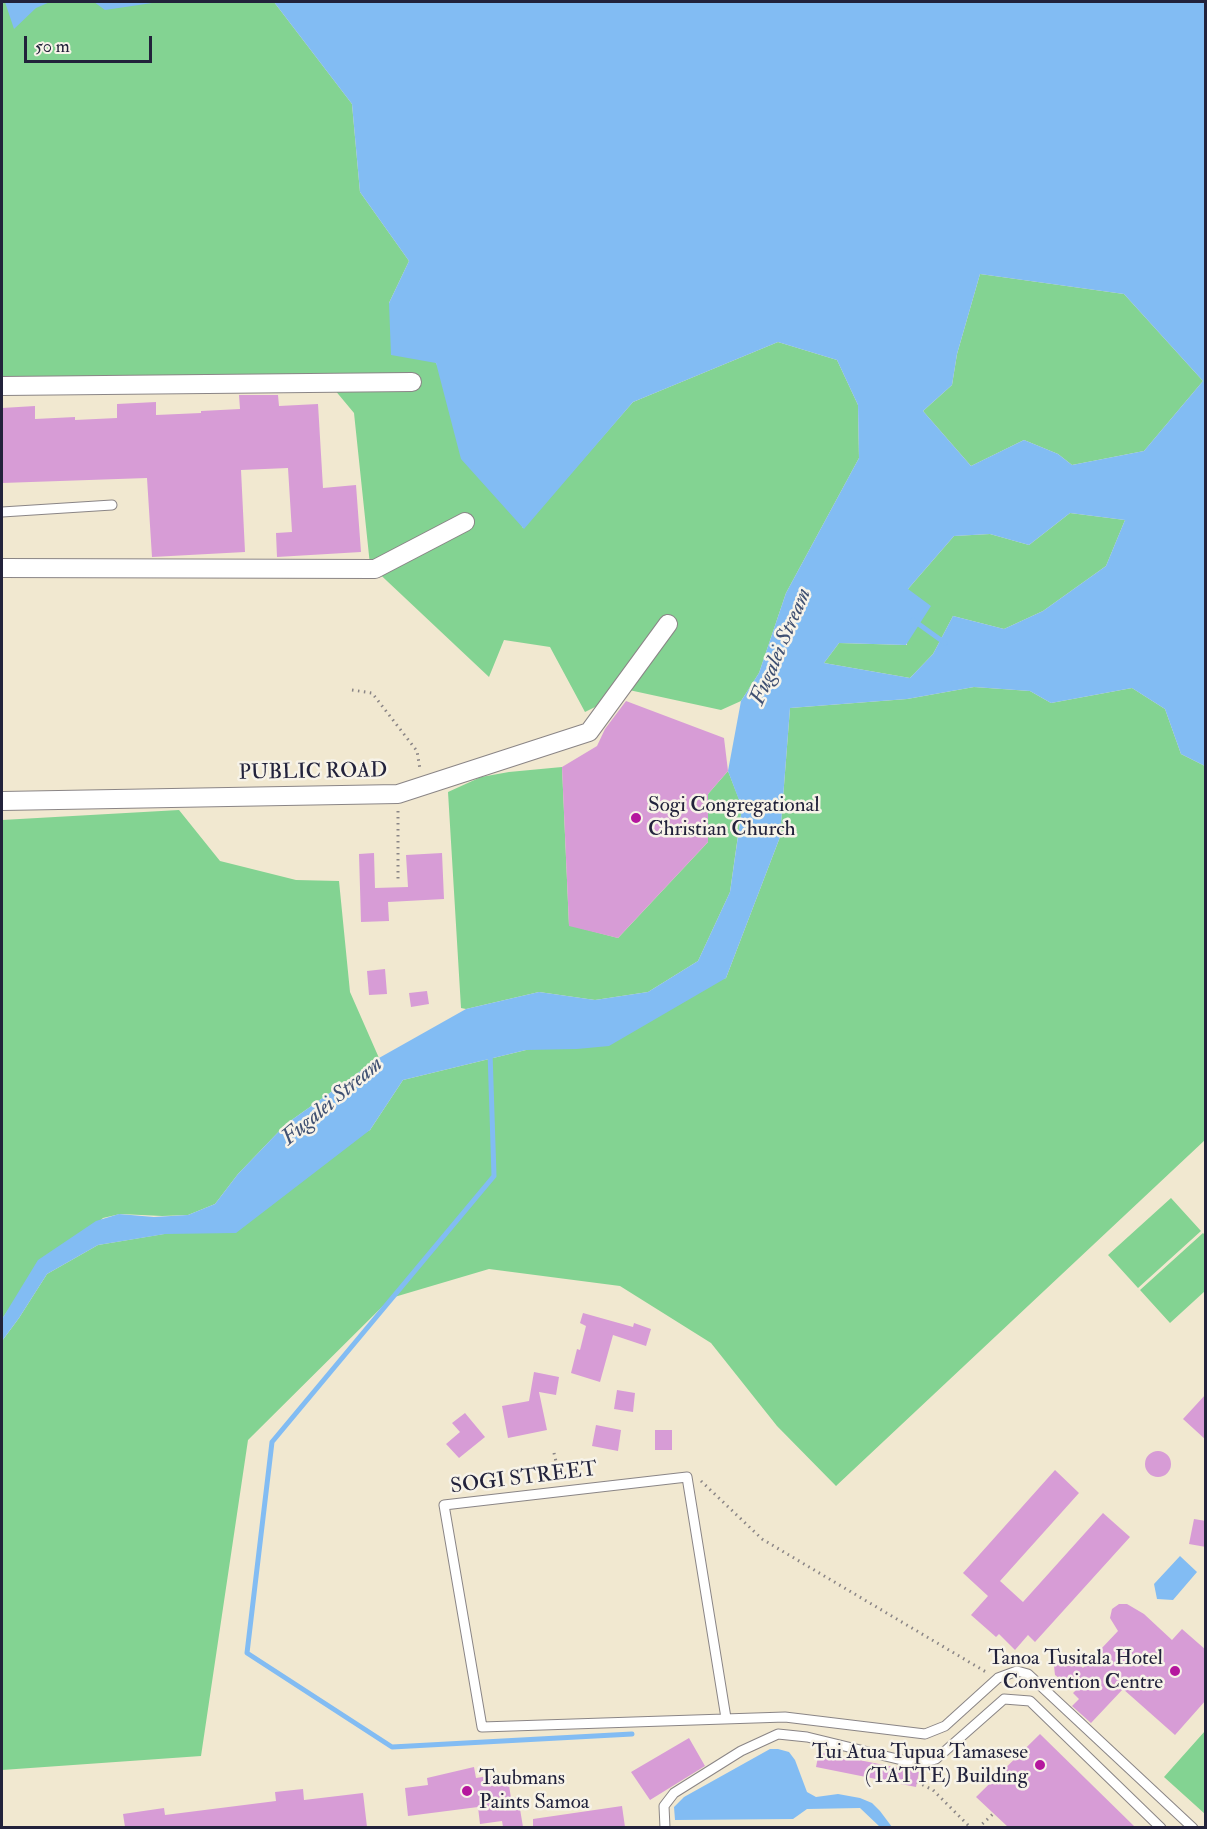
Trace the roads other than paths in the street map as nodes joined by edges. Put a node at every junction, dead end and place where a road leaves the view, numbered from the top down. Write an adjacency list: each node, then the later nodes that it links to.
1 (412, 382): 2 (street)
2 (2, 386)
3 (112, 505): 4 (lane)
4 (2, 512)
5 (465, 522): 6 (street)
6 (2, 568)
7 (668, 624): 8 (street, PUBLIC ROAD)
8 (2, 801)
9 (726, 1718): 9 (lane, SOGI STREET); 12 (lane, SOGI STREET)
10 (665, 1827): 11 (lane)
11 (1161, 1827)
12 (1193, 1827)

